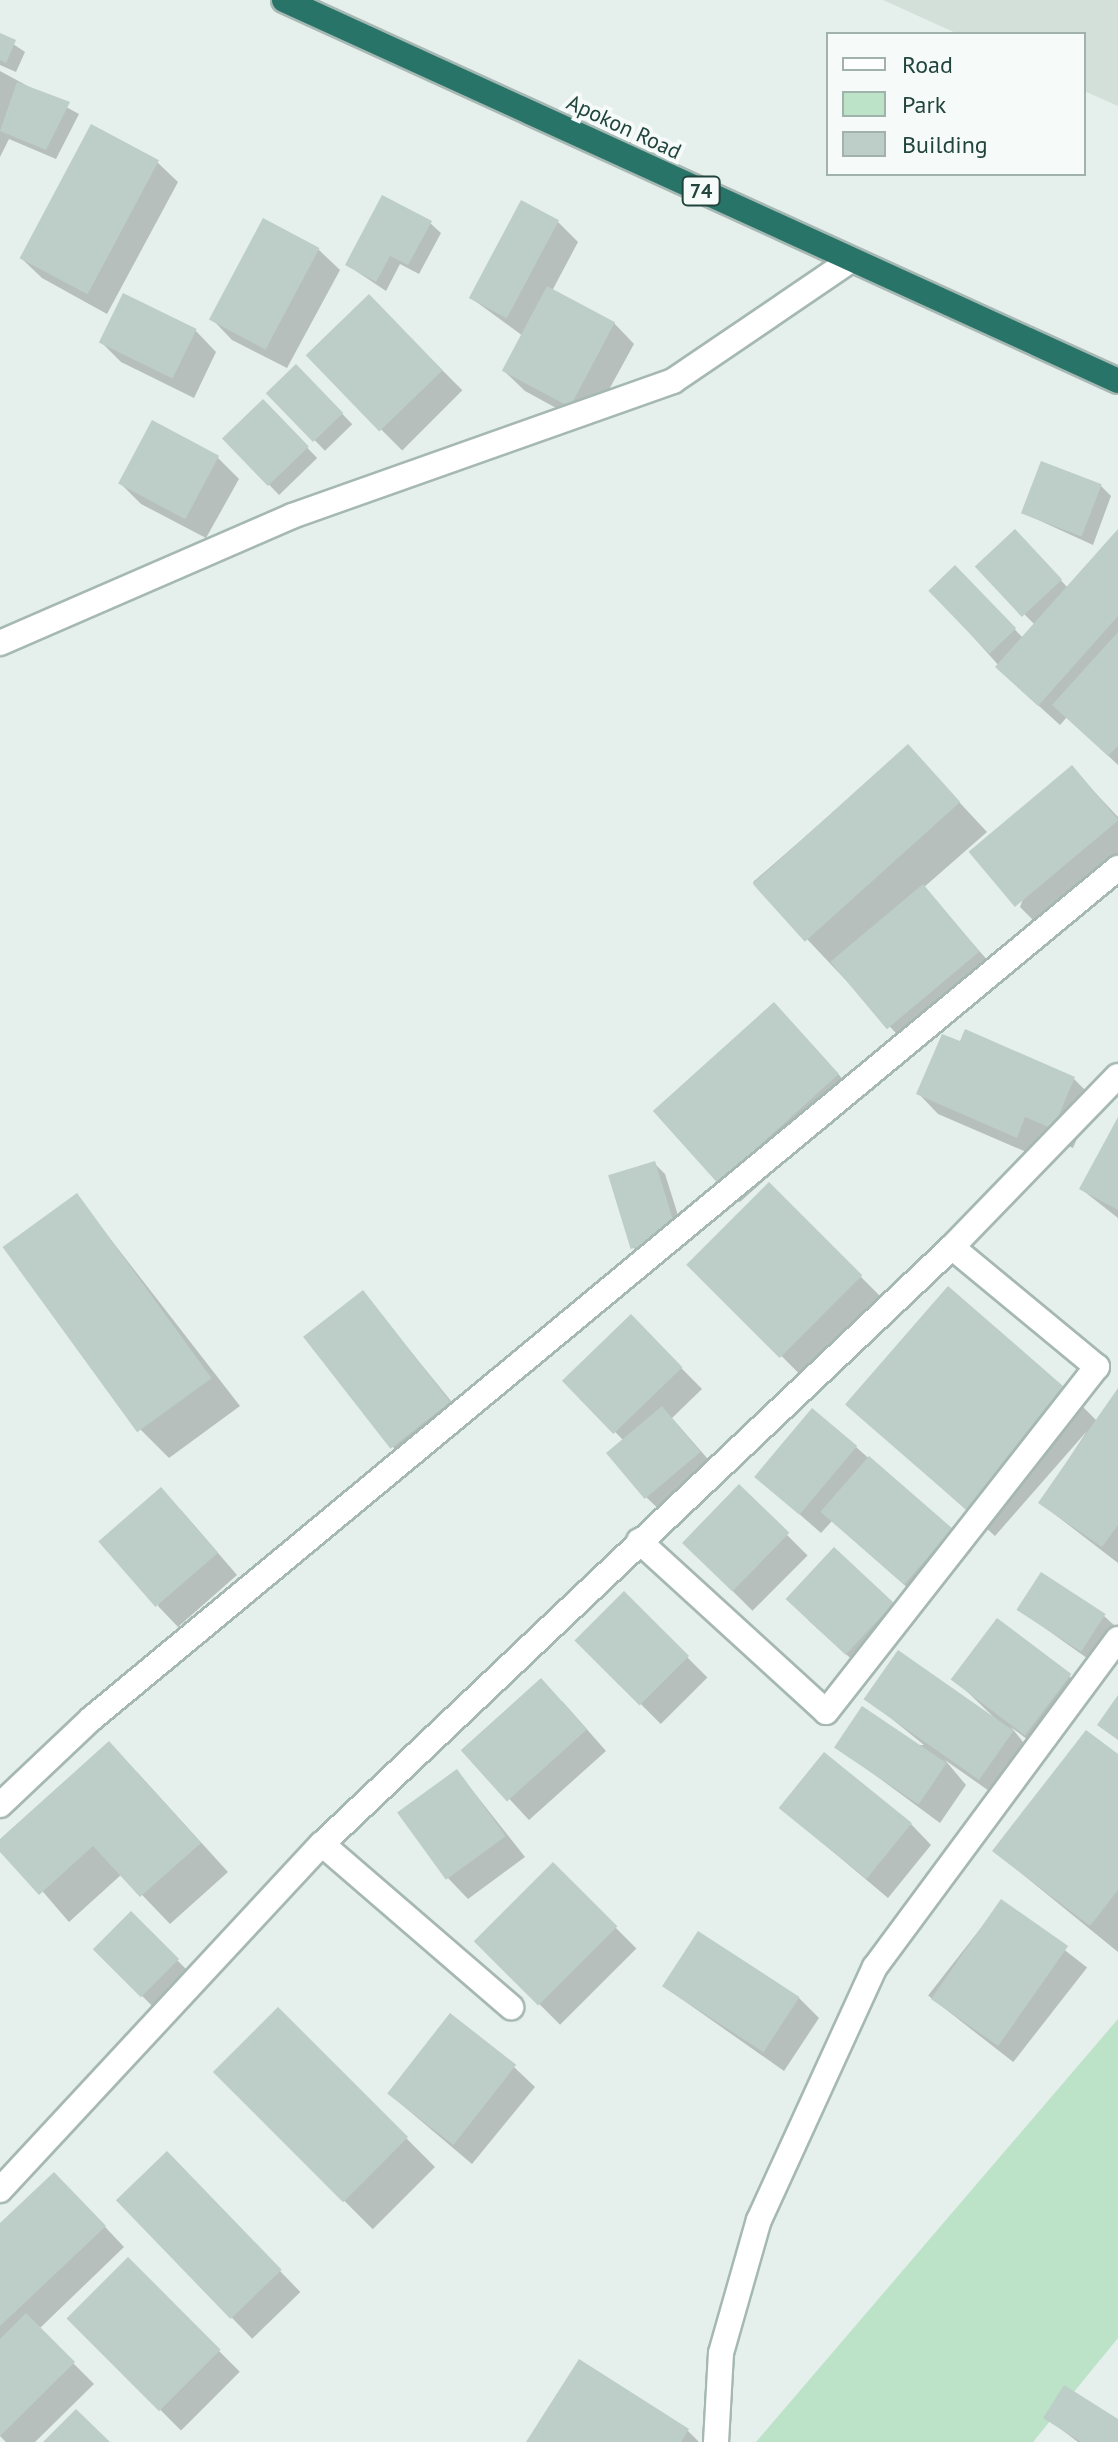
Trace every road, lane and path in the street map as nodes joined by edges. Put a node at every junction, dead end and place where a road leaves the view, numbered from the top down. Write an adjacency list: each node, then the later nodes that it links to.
1 (284, 0): 2 (highway, Apokon Road / 74)
2 (851, 260): 3 (highway, Apokon Road / 74); 4 (street)
3 (1118, 381)
4 (0, 643)
5 (1118, 868): 10 (street)
6 (1118, 1076): 7 (street)
7 (952, 1247): 8 (street); 8 (street)
8 (639, 1541): 11 (street)
9 (1118, 1639): 14 (street)
10 (0, 1805)
11 (322, 1844): 12 (street); 13 (street)
12 (511, 2007)
13 (0, 2190)
14 (716, 2442)

